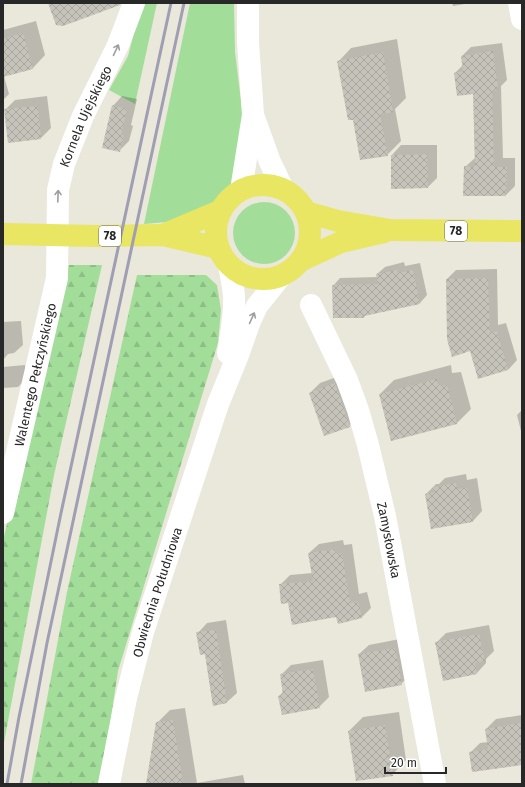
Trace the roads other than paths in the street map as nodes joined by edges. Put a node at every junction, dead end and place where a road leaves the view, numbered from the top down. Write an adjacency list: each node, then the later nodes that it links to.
1 (248, 3): 5 (street)
2 (519, 3): 4 (street)
3 (127, 7): 13 (street, Kornela Ujejskiego, one-way to 3)
4 (522, 19)
5 (253, 115): 6 (street); 7 (street)
6 (283, 189): 7 (main road, 78); 9 (main road, 78)
7 (241, 190): 8 (main road, 78)
8 (220, 211): 14 (main road, 78); 15 (main road, 78)
9 (306, 212): 10 (main road, 78); 16 (main road, 78)
10 (390, 230): 11 (main road, 78); 16 (main road, 78)
11 (522, 231)
12 (3, 234): 13 (main road, 78)
13 (58, 235): 14 (main road, 78); 20 (street, Walentego Pełczyńskiego)
14 (163, 235): 15 (main road, 78)
15 (224, 256): 17 (main road, 78); 19 (street, Obwiednia Południowa)
16 (302, 260): 17 (main road, 78)
17 (281, 276): 19 (street, Obwiednia Południowa, one-way to 17)
18 (311, 305): 22 (street, Zamysłowska)
19 (218, 404): 21 (street, Obwiednia Południowa)
20 (3, 513)
21 (110, 784)
22 (435, 784)

